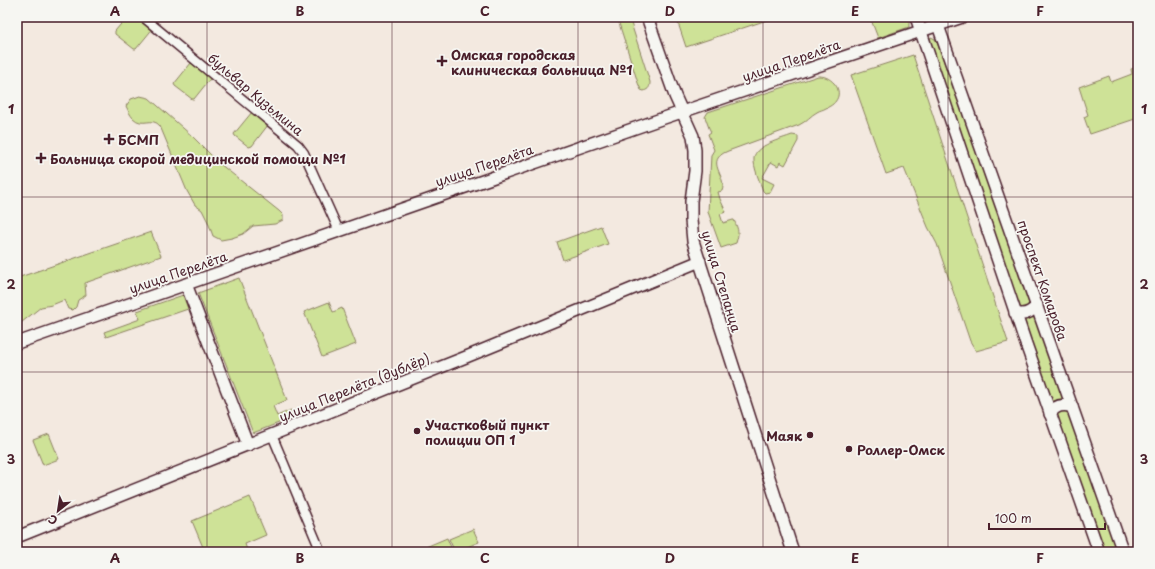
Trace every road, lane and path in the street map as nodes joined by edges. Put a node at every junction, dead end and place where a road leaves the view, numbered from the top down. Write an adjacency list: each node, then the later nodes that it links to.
1 (143, 17): 8 (street, бульвар Кузьмина)
2 (647, 17): 7 (main road, улица Степанца)
3 (916, 17): 6 (main road)
4 (962, 17): 5 (main road, улица Перелёта)
5 (936, 21): 6 (main road, улица Перелёта); 11 (main road, проспект Комарова)
6 (920, 31): 7 (main road, улица Перелёта); 12 (main road)
7 (683, 112): 8 (main road, улица Перелёта); 9 (main road, улица Степанца)
8 (339, 231): 10 (main road, улица Перелёта)
9 (700, 261): 16 (main road, улица Перелёта (дублёр)); 20 (main road, улица Степанца)
10 (186, 284): 13 (main road, улица Перелёта); 17 (main road)
11 (1037, 305): 12 (main road); 14 (main road, проспект Комарова)
12 (1015, 313): 15 (main road)
13 (17, 343)
14 (1072, 407): 15 (main road); 22 (main road, проспект Комарова)
15 (1050, 414): 21 (main road)
16 (272, 435): 17 (main road, улица Перелёта (дублёр)); 19 (street)
17 (248, 445): 18 (main road, улица Перелёта (дублёр))
18 (17, 537)
19 (321, 552)
20 (793, 552)
21 (1099, 552)
22 (1124, 552)

